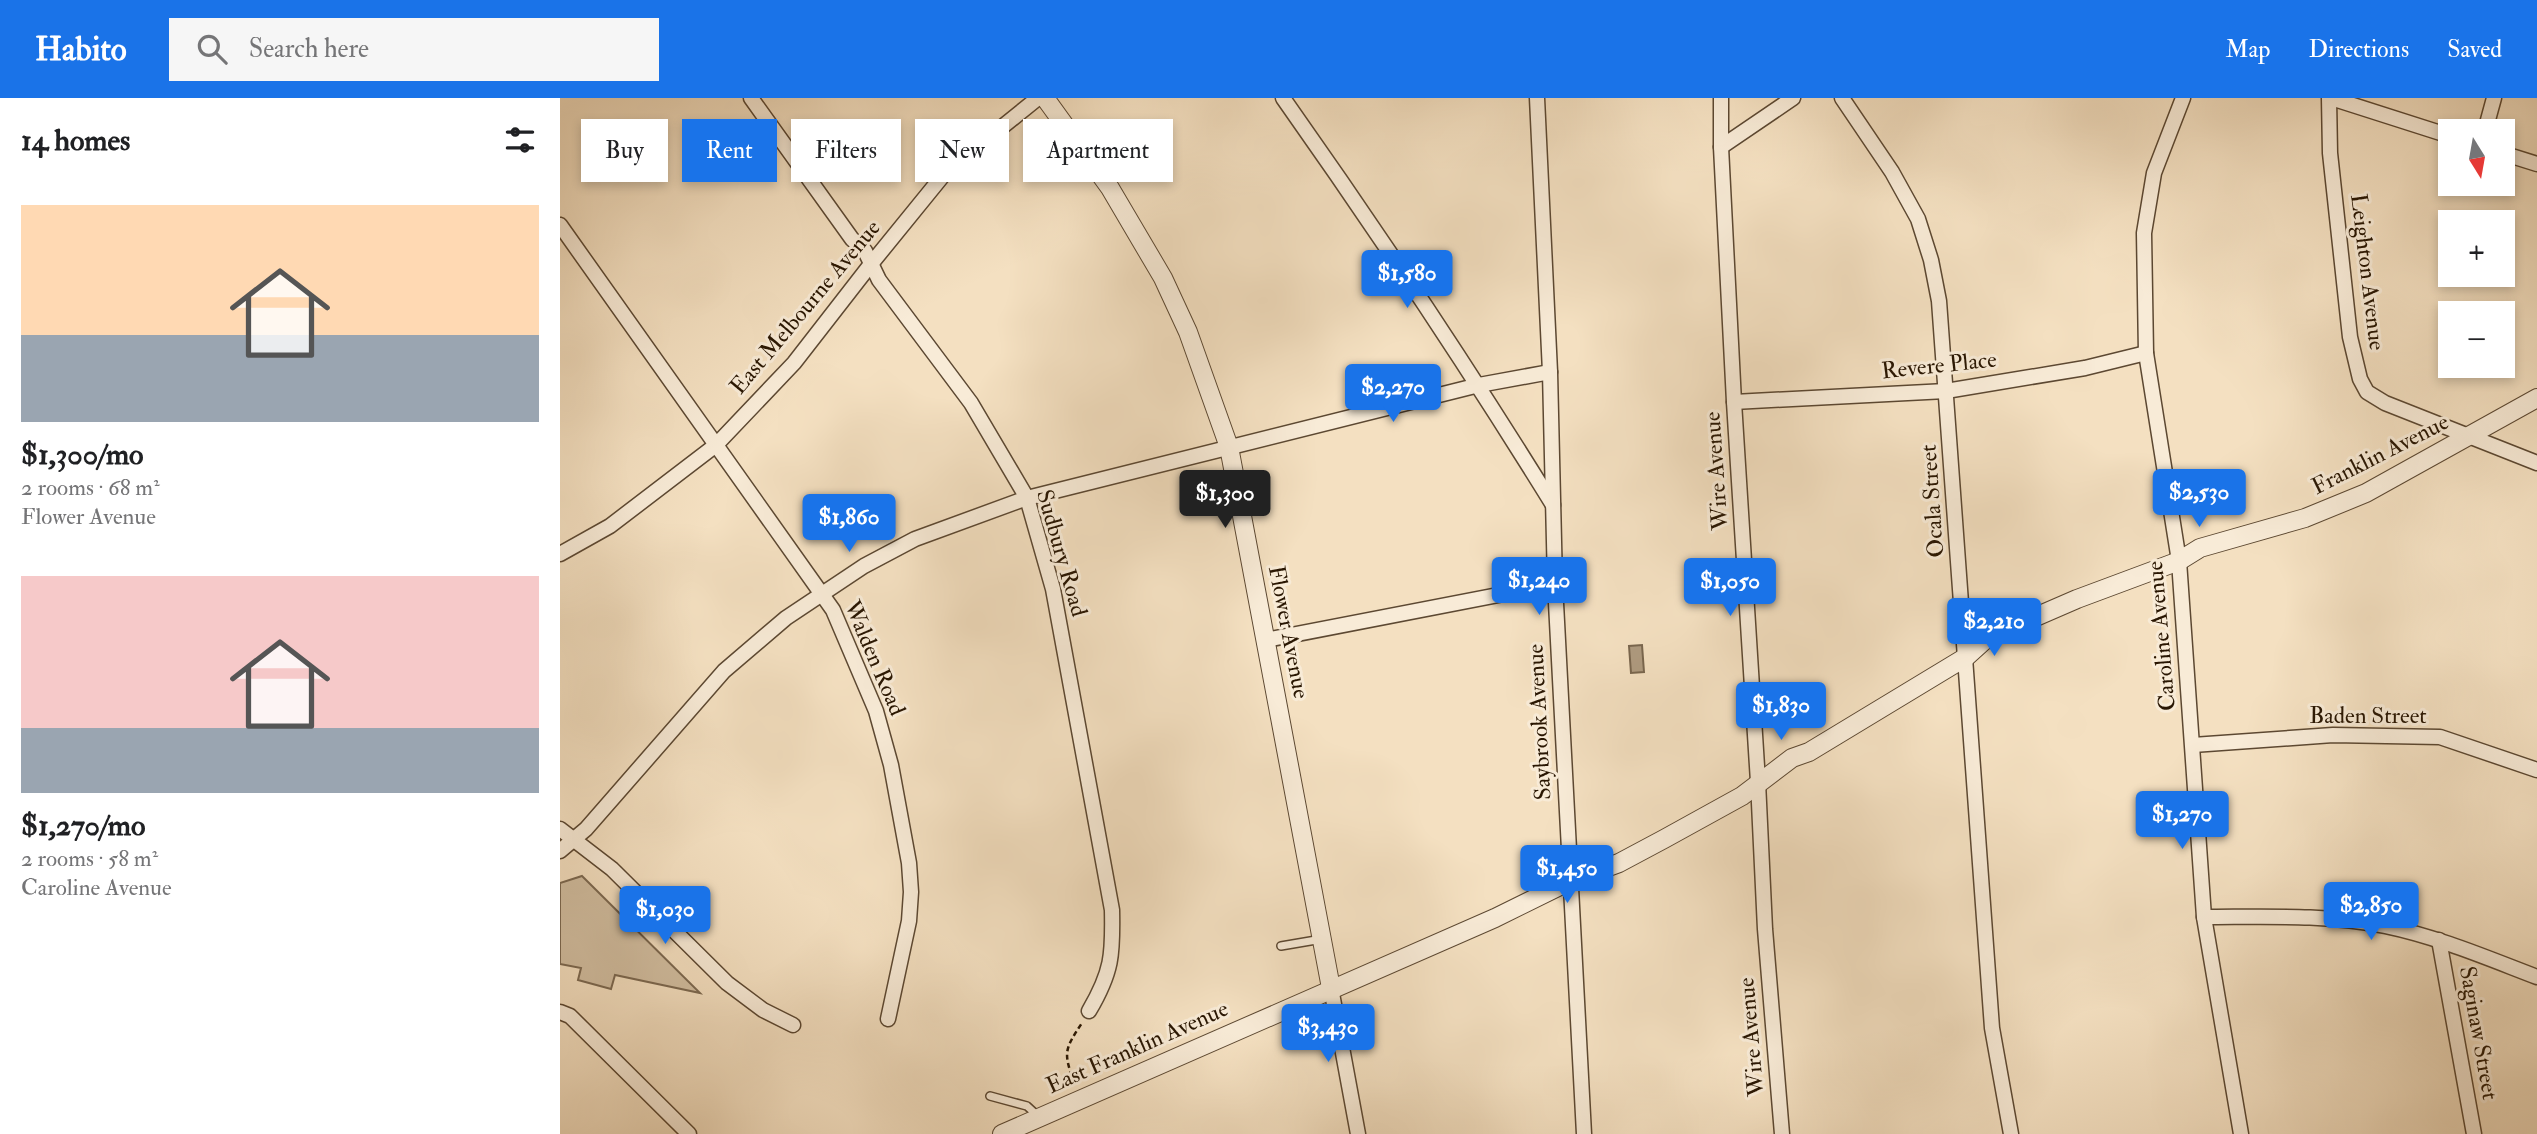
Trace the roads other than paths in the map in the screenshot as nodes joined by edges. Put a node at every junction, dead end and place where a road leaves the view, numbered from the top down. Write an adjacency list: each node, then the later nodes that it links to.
1 (751, 98): 18 (street, Sudbury Road)
2 (1038, 98): 18 (street, East Melbourne Avenue)
3 (1045, 98): 27 (street, Flower Avenue)
4 (1283, 98): 21 (street)
5 (1537, 98): 20 (street, Saybrook Avenue)
6 (1721, 98): 14 (street, Wire Avenue)
7 (1793, 98): 14 (street)
8 (1842, 98): 22 (street, Ocala Street)
9 (2183, 98): 19 (street, Caroline Avenue)
10 (2330, 98): 13 (street); 25 (street, Leighton Avenue)
11 (2494, 98): 12 (street)
12 (2488, 119)
13 (2438, 132)
14 (1721, 147): 24 (street, Wire Avenue)
15 (2515, 157): 16 (street)
16 (2537, 164)
17 (560, 225): 26 (street, Walden Road)
18 (871, 264): 26 (street, East Melbourne Avenue); 29 (street, Sudbury Road)
19 (2146, 353): 22 (street, Revere Place); 32 (street, Caroline Avenue)
20 (1550, 372): 21 (street); 30 (street, Saybrook Avenue)
21 (1479, 385): 27 (street); 30 (street)
22 (1947, 391): 24 (street, Revere Place); 36 (street, Ocala Street)
23 (2537, 398): 25 (street, Franklin Avenue)
24 (1734, 402): 39 (street, Wire Avenue)
25 (2468, 436): 28 (street, Leighton Avenue); 32 (street, Franklin Avenue)
26 (716, 445): 31 (street, East Melbourne Avenue); 34 (street, Walden Road)
27 (1229, 447): 29 (street); 35 (street, Flower Avenue)
28 (2537, 463)
29 (1027, 498): 34 (street); 50 (street, Sudbury Road)
30 (1554, 507): 33 (street, Saybrook Avenue)
31 (560, 554)
32 (2179, 561): 36 (street, Franklin Avenue); 37 (street, Caroline Avenue)
33 (1555, 584): 35 (street); 43 (street, Saybrook Avenue)
34 (822, 594): 41 (street); 52 (street, Walden Road)
35 (1266, 640): 45 (street, Flower Avenue)
36 (1966, 657): 39 (street, Franklin Avenue); 61 (street, Ocala Street)
37 (2193, 745): 38 (street, Baden Street); 44 (street, Caroline Avenue)
38 (2537, 770)
39 (1758, 782): 43 (street, Franklin Avenue); 60 (street, Wire Avenue)
40 (560, 829): 41 (street)
41 (575, 839): 42 (street); 53 (street)
42 (560, 851)
43 (1570, 881): 49 (street, Franklin Avenue); 59 (street, Saybrook Avenue)
44 (2204, 917): 46 (street); 62 (street, Caroline Avenue)
45 (1322, 939): 47 (lane); 49 (street, Flower Avenue)
46 (2439, 940): 48 (street); 63 (street, Saginaw Street)
47 (1282, 946)
48 (2537, 977)
49 (1331, 988): 55 (street, East Franklin Avenue); 58 (street, Flower Avenue)
50 (1089, 1011)
51 (560, 1012): 56 (street)
52 (888, 1019)
53 (793, 1025)
54 (990, 1096): 55 (lane)
55 (1039, 1117): 57 (street, East Franklin Avenue)
56 (689, 1134)
57 (1002, 1134)
58 (1359, 1134)
59 (1584, 1134)
60 (1782, 1134)
61 (2011, 1134)
62 (2241, 1134)
63 (2474, 1134)

